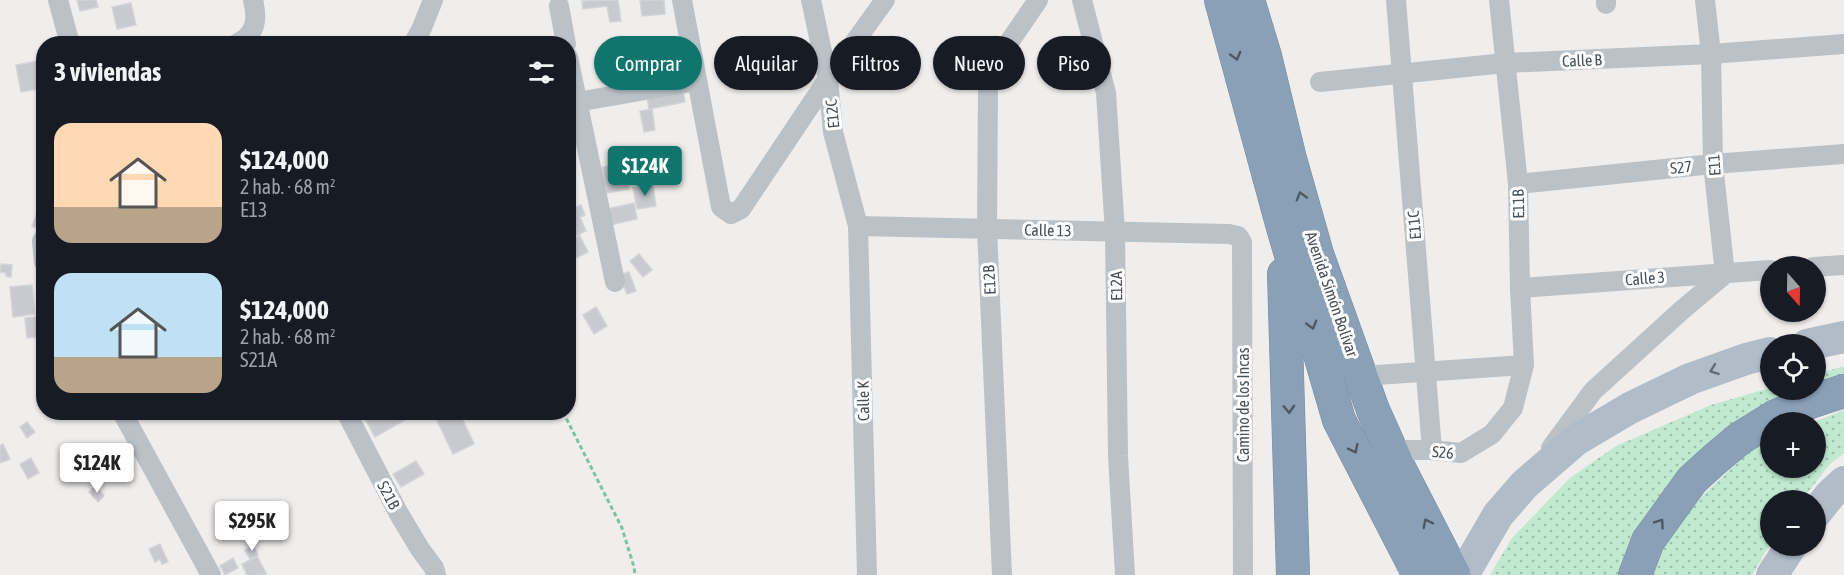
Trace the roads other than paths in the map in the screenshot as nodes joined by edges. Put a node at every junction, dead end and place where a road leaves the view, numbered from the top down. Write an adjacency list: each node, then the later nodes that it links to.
1 (58, 0): 15 (street)
2 (253, 0): 16 (street)
3 (434, 0): 17 (street)
4 (682, 0): 19 (street)
5 (811, 0): 24 (street, E12C)
6 (885, 0): 24 (street)
7 (1038, 0): 35 (street, E12B)
8 (1082, 0): 36 (street, E12A)
9 (1221, 0): 33 (highway, Avenida Simón Bolívar, one-way to 33)
10 (1248, 0): 57 (highway, Avenida Simón Bolívar, one-way to 10)
11 (1396, 0): 23 (street, E11C)
12 (1499, 0): 22 (street, E11B)
13 (1705, 0): 21 (street, E11)
14 (559, 6): 18 (street)
15 (68, 36)
16 (249, 36)
17 (418, 36)
18 (565, 36)
19 (689, 36)
20 (1844, 44): 21 (street, Calle B)
21 (1711, 54): 22 (street, Calle B); 31 (street, E11)
22 (1505, 63): 23 (street, Calle B); 32 (street, E11B)
23 (1402, 75): 25 (street, Calle B); 50 (street, E11C)
24 (828, 79): 27 (street); 34 (street, E12C)
25 (1320, 82)
26 (646, 90): 29 (street)
27 (699, 90)
28 (576, 97): 29 (street)
29 (577, 102): 43 (street)
30 (1844, 154): 31 (street, S27)
31 (1713, 164): 32 (street, S27); 41 (street, E11)
32 (1518, 184): 44 (street, E11B)
33 (1282, 224): 57 (highway, Avenida Simón Bolívar, one-way to 57); 68 (highway, one-way to 68)
34 (858, 226): 35 (street, Calle 13); 64 (street, Calle K)
35 (987, 229): 36 (street, Calle 13); 65 (street, E12B)
36 (1115, 232): 37 (street, Calle 13); 66 (street, E12A)
37 (1238, 237): 67 (street, Camino de los Incas)
38 (1844, 265): 39 (street)
39 (1826, 266)
40 (1760, 271): 41 (street, Calle 3)
41 (1725, 274): 42 (street, Calle 3); 45 (street)
42 (1686, 275): 44 (street, Calle 3); 45 (street)
43 (615, 282)
44 (1520, 288): 49 (street, E11B)
45 (1682, 310): 59 (street)
46 (1844, 337): 47 (main road)
47 (1826, 341)
48 (1760, 356): 59 (main road, one-way to 59)
49 (1524, 365): 50 (street); 53 (street, E11B)
50 (1426, 372): 51 (street); 56 (street, E11C)
51 (1377, 375)
52 (1844, 391): 72 (highway, one-way to 52)
53 (1513, 408): 56 (street, S26)
54 (126, 420): 62 (street)
55 (350, 420): 63 (street, S21B)
56 (1432, 450): 57 (street, S26)
57 (1386, 464): 69 (highway, Avenida Simón Bolívar); 70 (highway, Avenida Simón Bolívar, one-way to 57)
58 (1844, 482): 60 (main road)
59 (1524, 485): 71 (main road)
60 (1826, 500)
61 (1784, 556): 73 (main road)
62 (211, 575)
63 (436, 575)
64 (867, 575)
65 (1002, 575)
66 (1125, 575)
67 (1243, 575)
68 (1293, 575)
69 (1419, 575)
70 (1454, 575)
71 (1463, 575)
72 (1635, 575)
73 (1772, 575)

